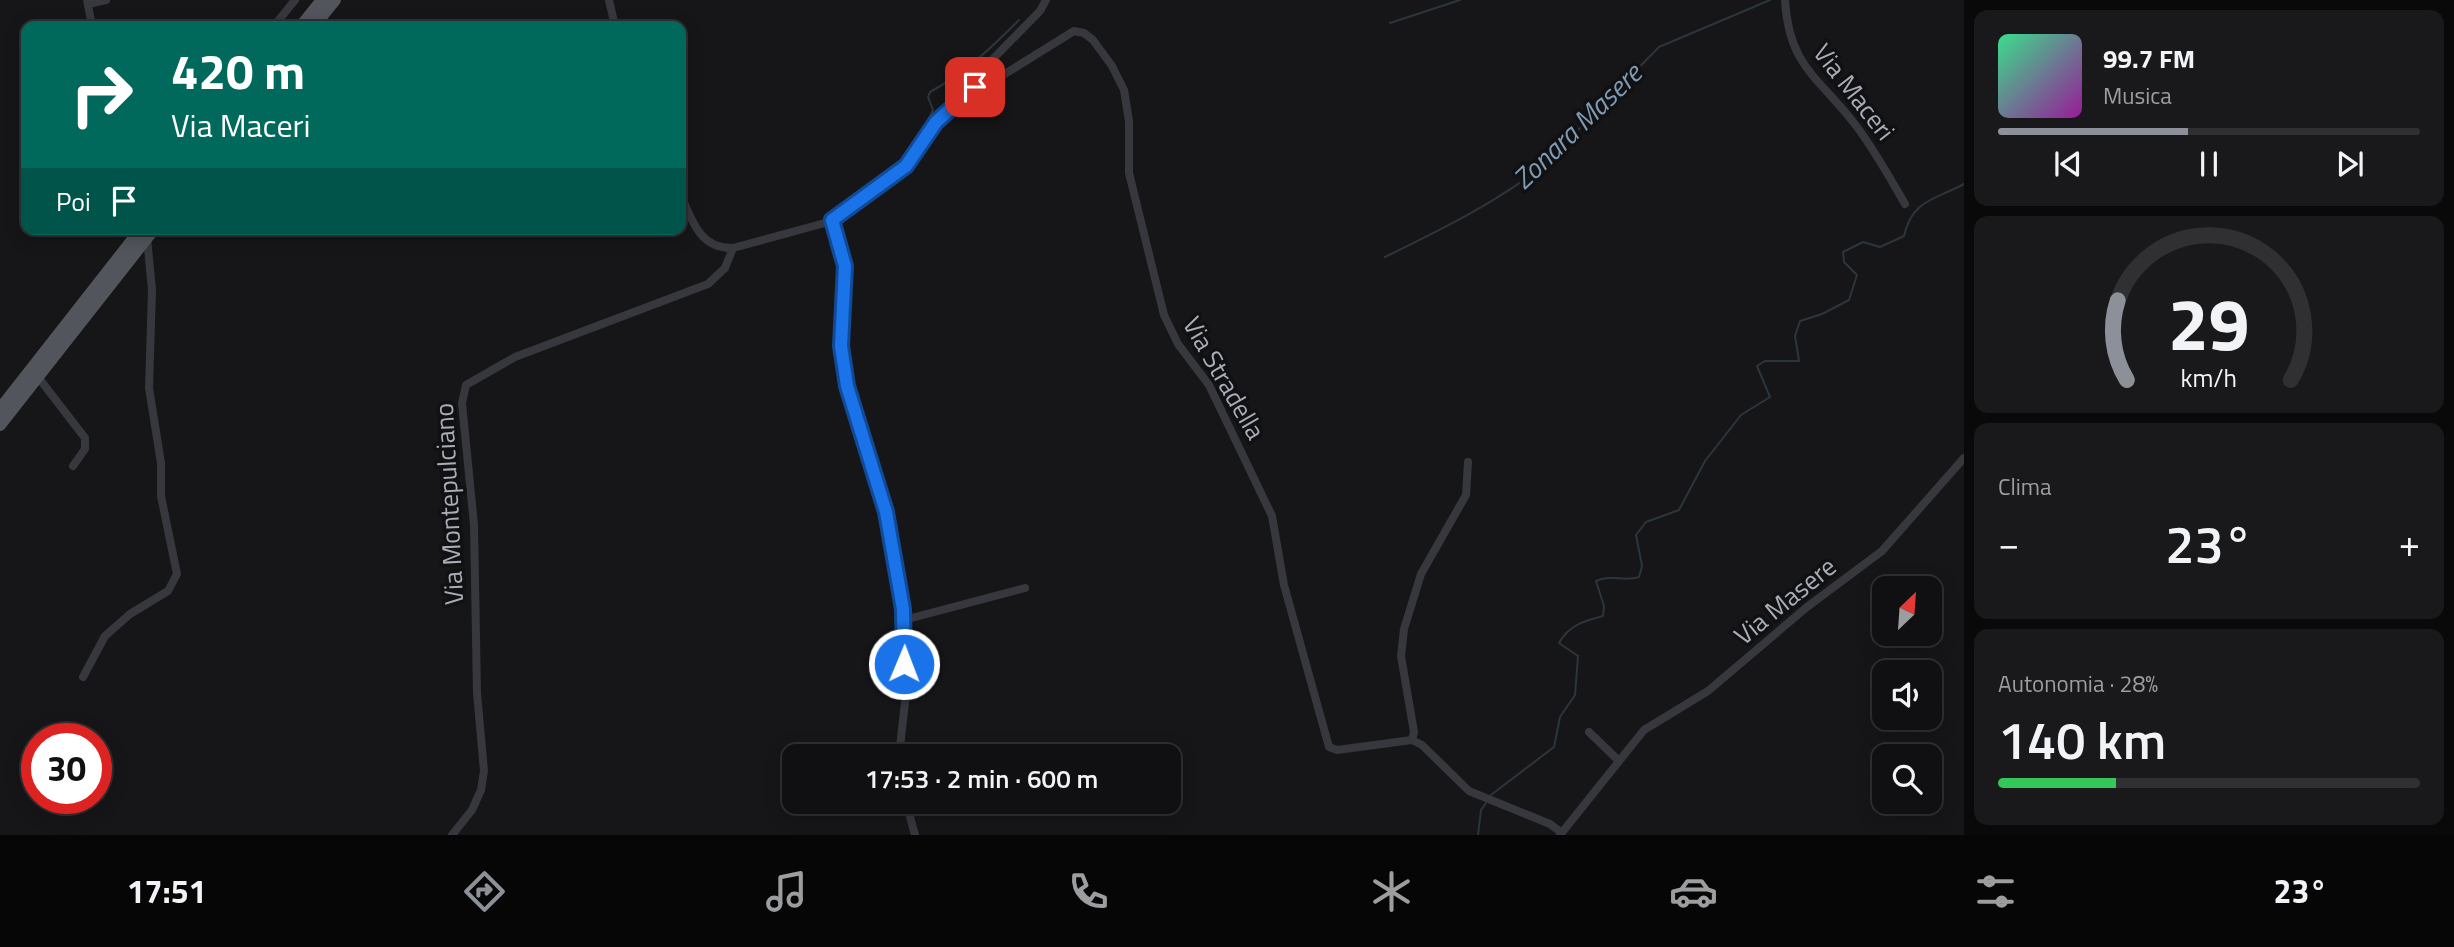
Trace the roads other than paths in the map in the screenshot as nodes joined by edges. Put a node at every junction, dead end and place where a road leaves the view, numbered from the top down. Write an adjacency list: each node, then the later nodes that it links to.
1 (107, 0): 8 (street)
2 (295, 0): 10 (street)
3 (322, 0): 11 (main road)
4 (335, 0): 12 (main road)
5 (609, 0): 13 (street)
6 (1046, 0): 14 (street)
7 (1786, 0): 15 (street, Via Maceri)
8 (87, 2): 9 (street)
9 (91, 21)
10 (278, 21)
11 (305, 21)
12 (318, 21)
13 (614, 21)
14 (975, 87): 17 (street); 32 (street, Via Stradella)
15 (1905, 204)
16 (686, 206): 21 (street)
17 (832, 220): 21 (street); 29 (street)
18 (145, 235): 22 (main road)
19 (145, 235): 23 (main road)
20 (147, 235): 30 (street)
21 (733, 248): 37 (street, Via Montepulciano)
22 (38, 377): 24 (main road); 27 (street)
23 (0, 409)
24 (0, 425)
25 (1964, 458): 34 (street, Via Masere)
26 (1468, 461): 32 (street)
27 (73, 466)
28 (1025, 588): 29 (street)
29 (904, 620): 33 (street)
30 (83, 677)
31 (1589, 732): 34 (street)
32 (1412, 740): 36 (street)
33 (900, 744)
34 (1618, 760): 36 (street, Via Masere)
35 (909, 814): 38 (street)
36 (1561, 834)
37 (452, 835)
38 (915, 835)

